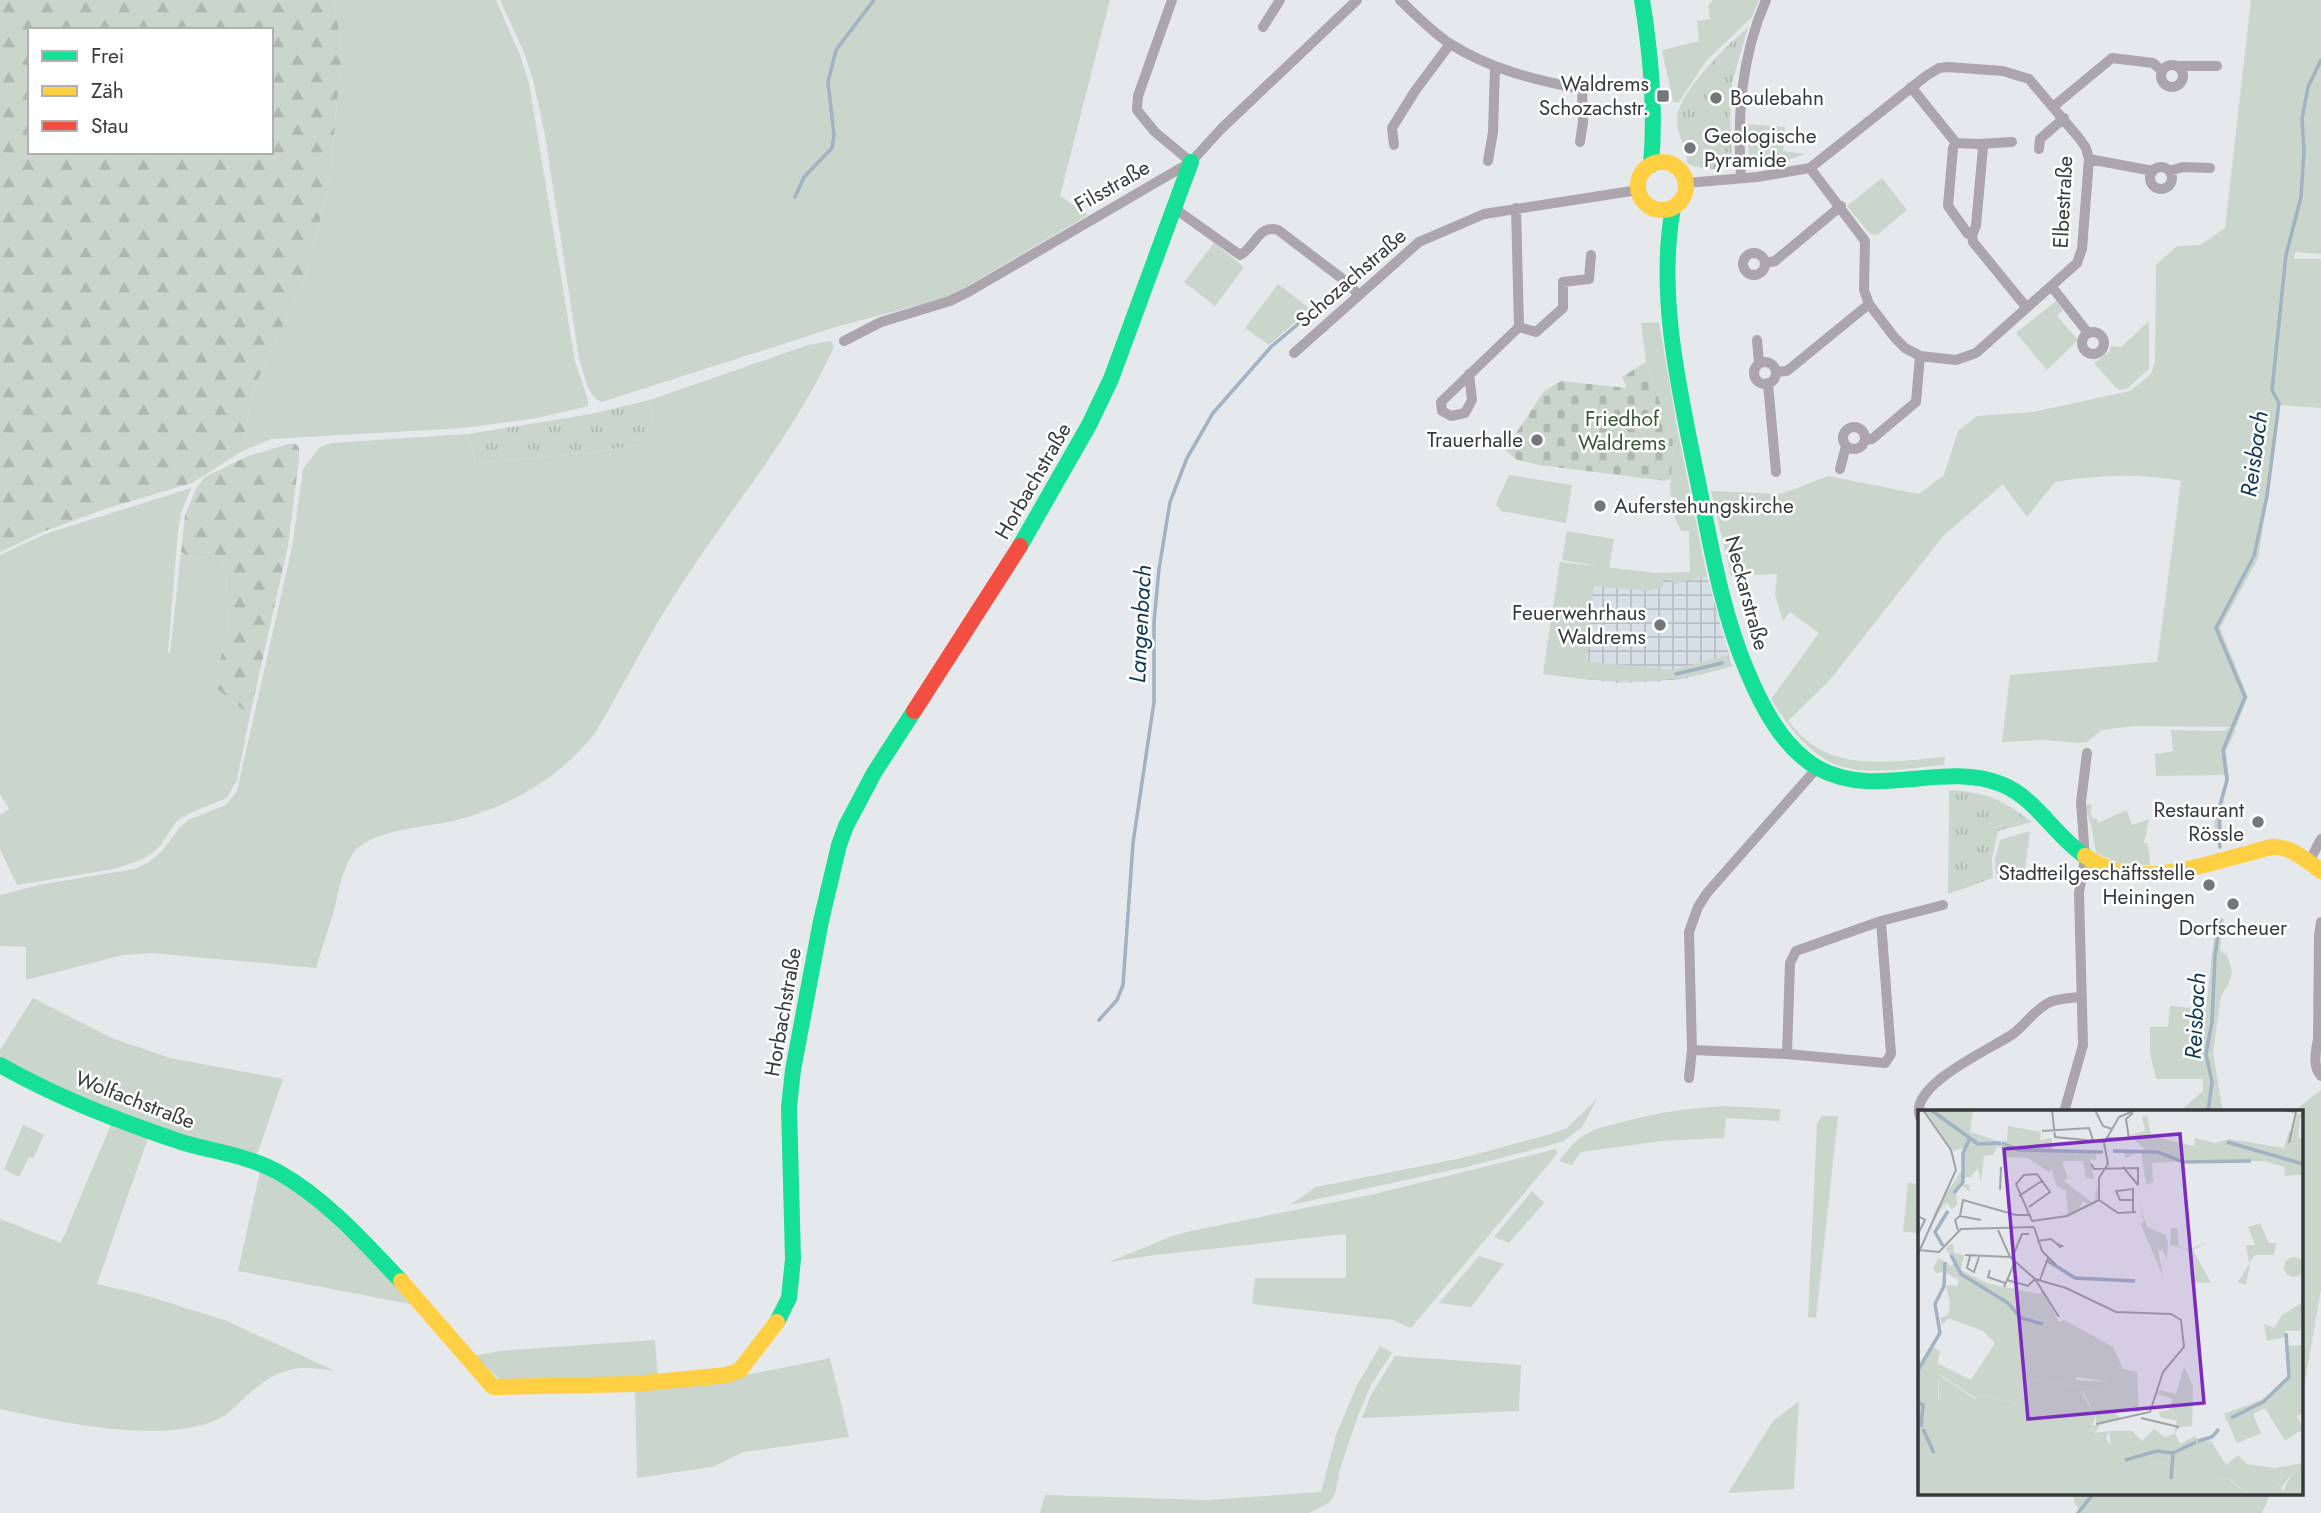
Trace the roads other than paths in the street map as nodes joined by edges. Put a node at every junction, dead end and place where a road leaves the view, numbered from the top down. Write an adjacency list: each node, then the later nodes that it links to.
1 (1172, 0): 25 (street)
2 (1280, 0): 7 (street)
3 (1400, 0): 8 (street)
4 (1642, 0): 16 (street)
5 (1766, 0): 32 (street)
6 (1352, 1): 25 (street, Filsstraße)
7 (1263, 27)
8 (1450, 44): 11 (street); 21 (street)
9 (2177, 66): 10 (street); 12 (street); 12 (street)
10 (2217, 66)
11 (1495, 67): 17 (street); 24 (street)
12 (2162, 71): 14 (street)
13 (1911, 87): 14 (street, Elbestraße); 19 (street); 28 (street, Elbestraße)
14 (2054, 106): 15 (street, Elbestraße)
15 (2064, 118): 22 (street); 23 (street, Elbestraße)
16 (1655, 124): 26 (street); 27 (street)
17 (1580, 142)
18 (2012, 142): 20 (street)
19 (1956, 143): 20 (street); 40 (street)
20 (1978, 144): 40 (street)
21 (1394, 145)
22 (2039, 149)
23 (2089, 159): 30 (street); 44 (street, Elbestraße)
24 (1488, 161)
25 (1191, 162): 37 (street, Horbachstraße); 51 (street, Filsstraße)
26 (1651, 164): 27 (street); 34 (street)
27 (1671, 164): 33 (street)
28 (1810, 168): 32 (street); 35 (street)
29 (2210, 168): 31 (street)
30 (2153, 171): 31 (street); 31 (street)
31 (2169, 171)
32 (1741, 178): 33 (street)
33 (1686, 183): 39 (street)
34 (1638, 190): 36 (street); 38 (street, Schozachstraße)
35 (1841, 206): 43 (street); 46 (street)
36 (1649, 207): 39 (street); 41 (street, Neckarstraße)
37 (1174, 208): 45 (street); 78 (street, Horbachstraße)
38 (1516, 208): 45 (street, Schozachstraße); 48 (street)
39 (1673, 208): 41 (street, Neckarstraße)
40 (1972, 235): 47 (street)
41 (1667, 240): 63 (street, Neckarstraße)
42 (1591, 255): 48 (street)
43 (1765, 263): 43 (street)
44 (2052, 287): 47 (street, Elbestraße); 49 (street)
45 (1358, 295): 52 (street, Schozachstraße)
46 (1868, 304): 53 (street); 55 (street)
47 (2027, 308): 53 (street, Elbestraße)
48 (1518, 327): 56 (street)
49 (2088, 333)
50 (1757, 340): 54 (street)
51 (844, 341)
52 (1294, 353)
53 (1920, 356): 58 (street)
54 (1759, 363): 55 (street); 57 (street)
55 (1776, 372): 57 (street)
56 (1469, 374)
57 (1768, 383): 61 (street)
58 (1865, 440): 59 (street); 59 (street)
59 (1846, 446): 60 (street)
60 (1840, 469)
61 (1776, 472)
62 (2087, 753): 65 (street)
63 (1817, 768): 65 (street); 71 (street)
64 (2321, 839): 66 (street)
65 (2085, 858): 66 (street); 70 (street)
66 (2315, 866)
67 (1943, 905): 68 (street)
68 (1881, 921): 72 (street); 72 (street)
69 (2321, 922): 74 (street)
70 (2082, 997): 76 (street); 77 (street)
71 (1692, 1050): 72 (street); 75 (street)
72 (1787, 1054)
73 (0, 1065): 78 (street, Wolfachstraße)
74 (2321, 1076)
75 (1689, 1077)
76 (1919, 1110)
77 (2065, 1110)
78 (260, 1162)

